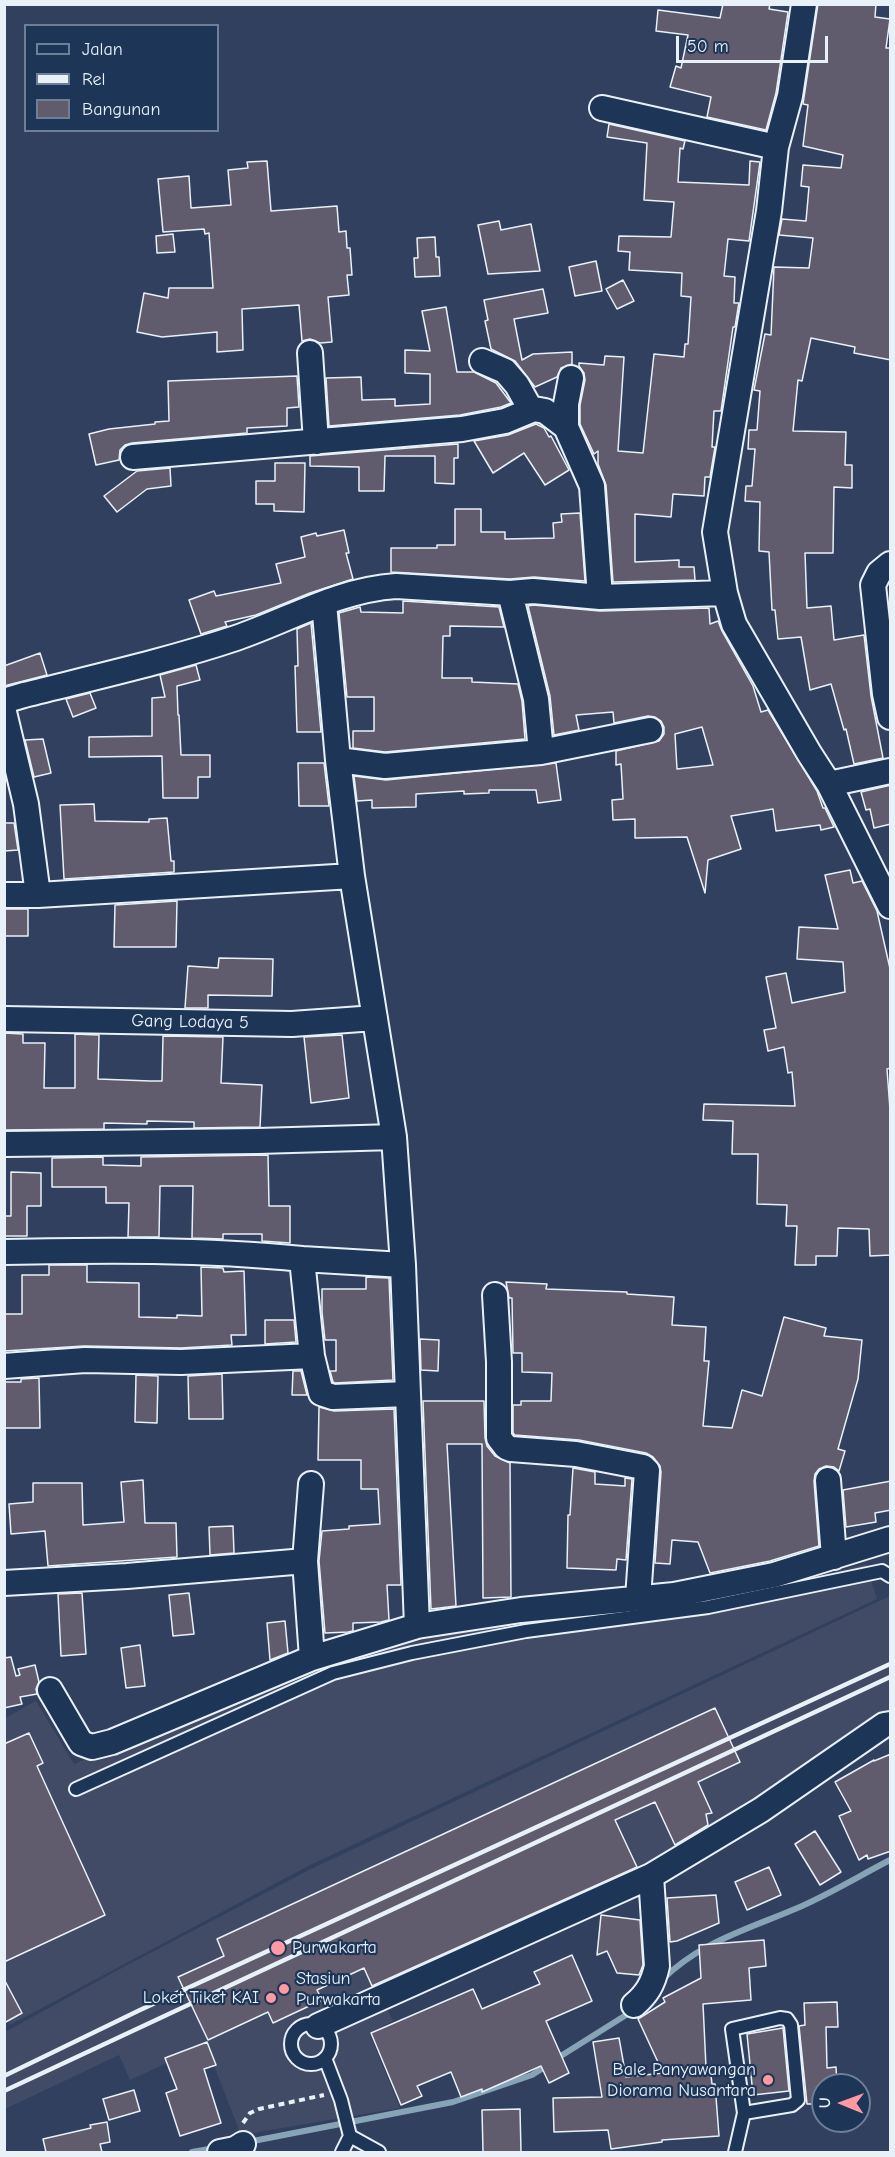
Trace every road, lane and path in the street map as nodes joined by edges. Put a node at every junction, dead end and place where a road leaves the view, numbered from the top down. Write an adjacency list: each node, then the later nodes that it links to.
1 (804, 4): 3 (street)
2 (602, 108): 3 (street)
3 (776, 147): 13 (street)
4 (310, 353): 9 (street)
5 (482, 361): 7 (street)
6 (572, 378): 8 (street)
7 (531, 410): 8 (street); 9 (street)
8 (566, 427): 14 (street)
9 (316, 442): 10 (street)
10 (133, 457)
11 (891, 564): 18 (street)
12 (510, 593): 14 (street); 15 (street); 20 (street)
13 (725, 593): 14 (street); 23 (street)
14 (600, 597)
15 (324, 603): 16 (street); 21 (street)
16 (4, 704)
17 (4, 712): 26 (street)
18 (891, 717)
19 (650, 730): 20 (street)
20 (541, 752): 21 (street)
21 (338, 760): 24 (street)
22 (891, 771): 23 (street)
23 (829, 784): 27 (street)
24 (352, 876): 26 (street); 28 (street)
25 (4, 895): 26 (street)
26 (38, 896)
27 (891, 906)
28 (375, 1018): 29 (street, Gang Lodaya 5); 30 (street)
29 (4, 1019)
30 (394, 1137): 31 (street); 34 (street)
31 (4, 1143)
32 (4, 1252): 33 (street)
33 (302, 1259): 34 (street); 36 (street)
34 (403, 1265): 38 (street)
35 (495, 1295): 46 (street)
36 (312, 1356): 37 (street); 38 (street)
37 (4, 1366)
38 (407, 1394): 47 (street)
39 (828, 1480): 42 (street)
40 (311, 1484): 43 (street)
41 (891, 1539): 42 (street)
42 (834, 1557): 46 (street)
43 (305, 1561): 45 (street); 48 (street)
44 (891, 1576): 51 (lane)
45 (4, 1583)
46 (638, 1598): 47 (street)
47 (417, 1626): 48 (street)
48 (312, 1658): 49 (street)
49 (50, 1690)
50 (891, 1724): 52 (street)
51 (76, 1789)
52 (651, 1876): 53 (street); 54 (street)
53 (634, 2005)
54 (318, 2026): 55 (lane); 55 (lane)
55 (325, 2058): 56 (lane)
56 (338, 2092): 58 (lane); 59 (path)
57 (744, 2113): 57 (lane); 63 (lane)
58 (349, 2133): 61 (lane); 62 (lane)
59 (243, 2136): 60 (street)
60 (220, 2152)
61 (342, 2152)
62 (379, 2152)
63 (735, 2152)

